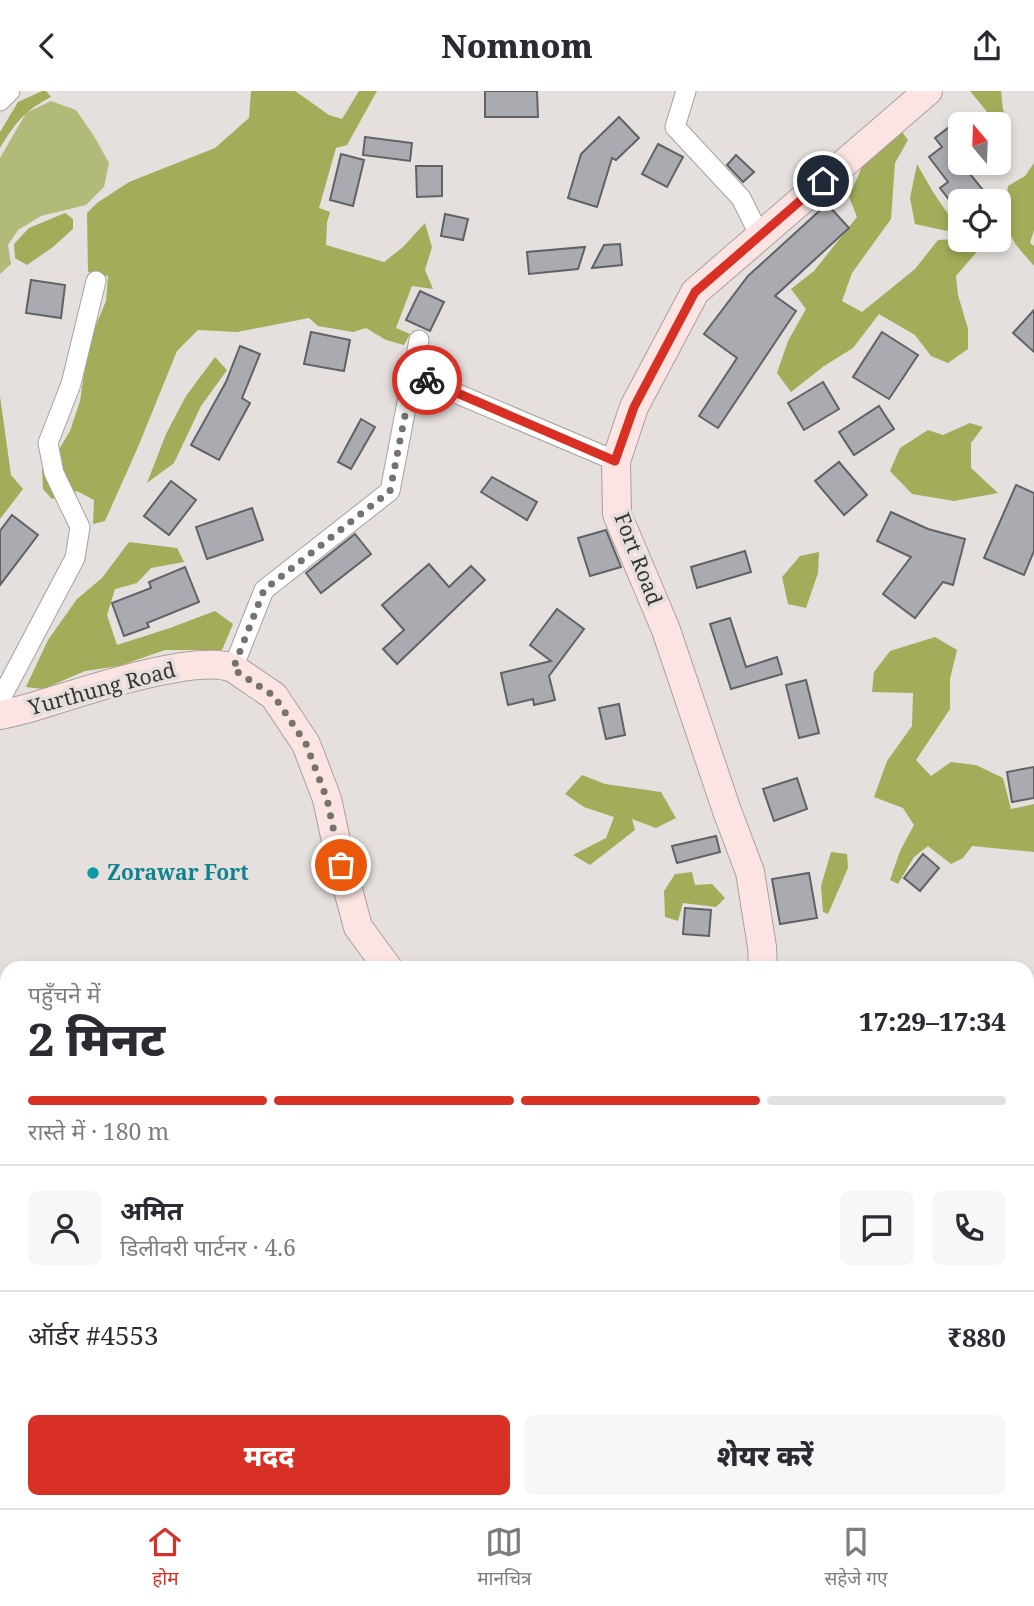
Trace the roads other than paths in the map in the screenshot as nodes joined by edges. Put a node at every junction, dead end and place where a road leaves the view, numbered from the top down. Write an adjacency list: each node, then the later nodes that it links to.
1 (10, 91): 4 (street)
2 (686, 91): 5 (street)
3 (928, 91): 5 (street, Fort Road)
4 (0, 101)
5 (760, 236): 9 (street, Fort Road)
6 (96, 281): 11 (street)
7 (419, 340): 8 (street)
8 (413, 375): 9 (street); 10 (street)
9 (615, 461): 14 (street, Fort Road)
10 (233, 669): 12 (street, Yurthung Road); 13 (street, Yurthung Road)
11 (0, 700)
12 (0, 715)
13 (383, 961)
14 (763, 961)

